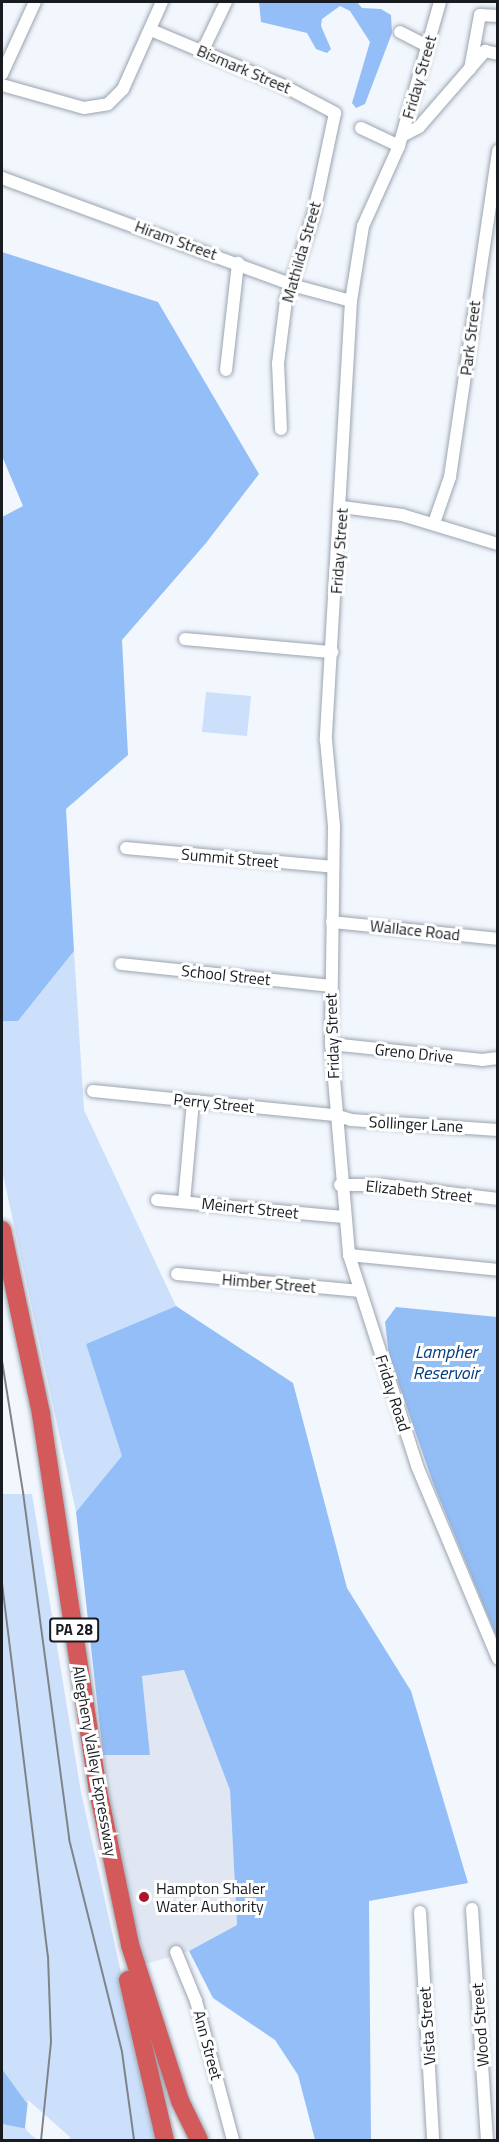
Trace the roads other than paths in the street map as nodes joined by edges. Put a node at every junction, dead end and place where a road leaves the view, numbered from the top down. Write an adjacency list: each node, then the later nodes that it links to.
1 (35, 2): 12 (street)
2 (162, 2): 6 (street)
3 (226, 2): 9 (street)
4 (440, 2): 8 (street, Friday Street)
5 (498, 16): 11 (street)
6 (151, 30): 9 (street, Bismark Street); 13 (street)
7 (400, 32): 8 (street)
8 (428, 46): 16 (street, Friday Street)
9 (202, 52): 14 (street, Bismark Street)
10 (498, 54): 11 (street)
11 (470, 69): 16 (street)
12 (2, 74)
13 (2, 85)
14 (335, 113): 20 (street, Mathilda Street)
15 (361, 128): 16 (street)
16 (401, 141): 21 (street, Friday Street)
17 (498, 151): 25 (street, Park Street)
18 (2, 178): 19 (street, Hiram Street)
19 (238, 262): 20 (street, Hiram Street); 22 (street)
20 (289, 283): 21 (street, Hiram Street); 23 (street, Mathilda Street)
21 (351, 301): 24 (street, Friday Street)
22 (226, 369)
23 (281, 429)
24 (342, 507): 25 (street); 28 (street, Friday Street)
25 (434, 524): 26 (street)
26 (498, 544)
27 (185, 639): 28 (street)
28 (332, 652): 30 (street, Friday Street)
29 (126, 848): 30 (street, Summit Street)
30 (333, 867): 31 (street, Friday Street)
31 (332, 922): 32 (street, Wallace Road); 34 (street, Friday Street)
32 (498, 939)
33 (121, 964): 34 (street, School Street)
34 (330, 986): 35 (street, Friday Street)
35 (331, 1044): 36 (street, Greno Drive); 39 (street, Friday Street)
36 (498, 1058)
37 (93, 1091): 38 (street, Perry Street)
38 (193, 1101): 39 (street, Perry Street); 44 (street)
39 (335, 1115): 40 (street, Sollinger Lane); 41 (street, Friday Road)
40 (498, 1130)
41 (340, 1185): 42 (street, Elizabeth Street); 45 (street, Friday Road)
42 (498, 1199)
43 (156, 1200): 44 (street, Meinert Street)
44 (184, 1202): 45 (street, Meinert Street)
45 (342, 1217): 47 (street, Friday Road)
46 (2, 1230): 57 (highway, Allegheny Valley Expressway / PA 28)
47 (349, 1255): 48 (street); 51 (street, Friday Road)
48 (498, 1270)
49 (177, 1274): 51 (street, Himber Street)
50 (2, 1279): 56 (highway, Allegheny Valley Expressway / PA 28)
51 (360, 1291): 52 (street, Friday Road)
52 (498, 1659)
53 (472, 1909): 64 (street, Wood Street)
54 (420, 1912): 63 (street, Vista Street)
55 (176, 1952): 62 (street, Ann Street)
56 (134, 2007): 58 (highway, Allegheny Valley Expressway / PA 28); 59 (highway)
57 (180, 2101): 60 (highway); 61 (highway, Allegheny Valley Expressway / PA 28)
58 (165, 2140)
59 (175, 2140)
60 (193, 2140)
61 (199, 2140)
62 (233, 2140)
63 (433, 2140)
64 (487, 2140)

